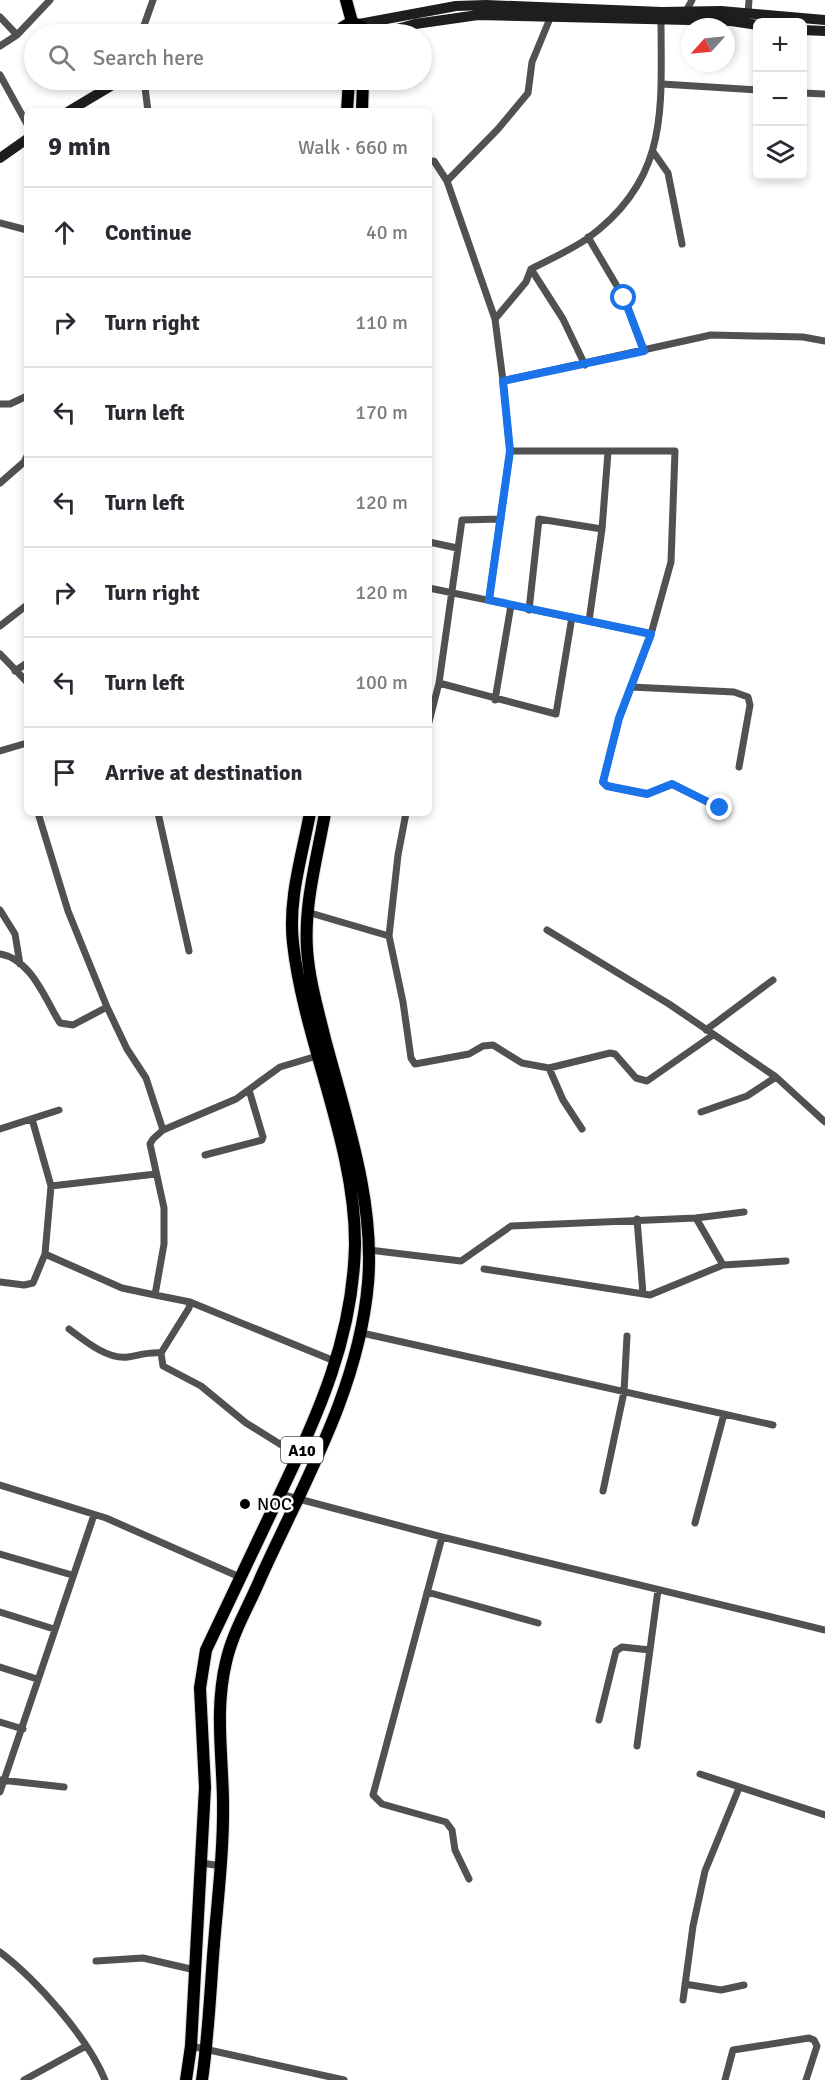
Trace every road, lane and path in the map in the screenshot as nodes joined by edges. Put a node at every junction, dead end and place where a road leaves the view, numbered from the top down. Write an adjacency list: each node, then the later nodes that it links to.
1 (50, 0): 12 (street)
2 (153, 0): 13 (street)
3 (346, 0): 14 (highway)
4 (692, 0): 10 (street)
5 (749, 0): 6 (street)
6 (748, 14): 10 (main road); 11 (main road)
7 (551, 16): 8 (main road); 16 (main road); 41 (street)
8 (661, 16): 10 (main road); 15 (main road); 24 (street)
9 (0, 17): 21 (street)
10 (685, 17): 17 (main road)
11 (825, 20)
12 (27, 24)
13 (145, 24)
14 (357, 24)
15 (372, 24)
16 (421, 24)
17 (753, 24)
18 (24, 28): 21 (street)
19 (807, 30): 20 (main road)
20 (825, 31)
21 (17, 35): 22 (street)
22 (0, 46)
23 (0, 75): 36 (street)
24 (662, 84): 29 (street); 38 (street)
25 (104, 90): 32 (main road)
26 (145, 90): 33 (street)
27 (348, 90): 34 (highway)
28 (363, 90): 35 (highway)
29 (753, 90)
30 (807, 93): 31 (street)
31 (825, 94)
32 (74, 108)
33 (148, 108)
34 (347, 108)
35 (362, 108)
36 (24, 119)
37 (24, 141): 39 (main road)
38 (654, 153): 44 (street); 45 (street)
39 (0, 158)
40 (432, 161): 41 (street)
41 (447, 182): 47 (street)
42 (0, 223): 43 (street)
43 (24, 229)
44 (588, 237): 46 (street); 49 (street)
45 (682, 244)
46 (531, 269): 47 (street); 50 (street)
47 (495, 319): 51 (street)
48 (825, 341): 49 (street)
49 (644, 351): 50 (street)
50 (585, 365): 51 (street)
51 (503, 381): 54 (street)
52 (24, 397): 53 (street)
53 (0, 404)
54 (510, 451): 55 (street); 58 (street)
55 (608, 452): 59 (street); 71 (street)
56 (24, 462): 57 (street)
57 (0, 483)
58 (501, 519): 61 (street); 64 (street)
59 (602, 529): 67 (street); 69 (street)
60 (432, 543): 61 (street)
61 (457, 548): 63 (street)
62 (432, 589): 63 (street)
63 (452, 593): 64 (street); 76 (street)
64 (489, 600): 65 (street)
65 (511, 604): 67 (street); 78 (street)
66 (24, 607): 70 (street)
67 (529, 610): 68 (street)
68 (572, 617): 69 (street); 78 (street)
69 (589, 621): 71 (street)
70 (0, 626)
71 (651, 634): 77 (street)
72 (0, 654): 74 (street)
73 (24, 665): 74 (street)
74 (15, 671): 75 (street)
75 (24, 679)
76 (439, 684): 78 (street); 79 (street)
77 (631, 687): 82 (street); 83 (street)
78 (495, 700)
79 (432, 711)
80 (24, 744): 81 (street)
81 (0, 751)
82 (739, 767)
83 (720, 808)
84 (39, 816): 97 (street)
85 (159, 816): 93 (street)
86 (309, 816): 99 (highway, A10)
87 (324, 816): 90 (highway, A10)
88 (405, 816): 92 (street)
89 (0, 910): 95 (street)
90 (307, 912): 92 (street); 111 (highway, A10)
91 (547, 930): 98 (street)
92 (389, 936): 100 (street)
93 (189, 951)
94 (0, 954): 95 (street)
95 (21, 964): 97 (street)
96 (773, 980): 98 (street)
97 (107, 1007): 109 (street)
98 (710, 1033): 100 (street); 101 (street)
99 (317, 1056): 102 (street); 111 (highway, A10)
100 (549, 1068): 107 (street)
101 (776, 1077): 104 (street); 106 (street)
102 (249, 1090): 109 (street); 110 (street)
103 (58, 1110): 105 (street)
104 (700, 1112)
105 (32, 1119): 108 (street); 113 (street)
106 (825, 1122)
107 (582, 1129)
108 (0, 1130)
109 (163, 1130): 112 (street)
110 (206, 1155)
111 (350, 1159): 117 (highway, A10); 130 (highway, A10)
112 (156, 1174): 113 (street); 124 (street)
113 (51, 1186): 118 (street)
114 (744, 1212): 115 (street)
115 (696, 1218): 116 (street); 120 (street)
116 (637, 1219): 117 (street); 123 (street)
117 (369, 1250): 127 (highway, A10)
118 (45, 1254): 122 (street); 124 (street)
119 (786, 1261): 120 (street)
120 (723, 1265): 123 (street)
121 (484, 1269): 123 (street)
122 (0, 1282)
123 (643, 1294)
124 (155, 1295): 125 (street)
125 (190, 1302): 129 (street); 130 (street)
126 (69, 1329): 129 (street)
127 (362, 1333): 131 (street); 138 (highway, A10)
128 (627, 1336): 131 (street)
129 (161, 1353): 134 (street)
130 (337, 1362): 134 (highway, A10)
131 (624, 1392): 132 (street); 136 (street)
132 (724, 1414): 133 (street); 140 (street)
133 (773, 1425)
134 (299, 1456): 137 (highway, A10)
135 (0, 1485): 139 (street)
136 (603, 1491)
137 (280, 1494): 138 (street); 144 (highway, A10)
138 (297, 1498): 141 (street); 166 (highway, A10)
139 (94, 1515): 143 (street); 144 (street)
140 (695, 1523)
141 (442, 1538): 145 (street); 146 (street)
142 (0, 1554): 143 (street)
143 (72, 1575): 149 (street)
144 (242, 1578): 165 (highway, A10)
145 (658, 1590): 150 (street); 151 (street)
146 (427, 1592): 148 (street); 167 (street)
147 (0, 1612): 149 (street)
148 (538, 1623)
149 (54, 1629): 153 (street)
150 (825, 1630)
151 (650, 1650): 154 (street); 157 (street)
152 (0, 1667): 153 (street)
153 (37, 1679): 156 (street)
154 (599, 1720)
155 (0, 1722): 156 (street)
156 (23, 1729): 159 (street)
157 (637, 1746)
158 (700, 1774): 161 (street)
159 (1, 1780): 160 (street); 162 (street)
160 (64, 1787)
161 (739, 1788): 164 (street); 171 (street)
162 (0, 1792)
163 (825, 1806): 164 (street)
164 (824, 1815)
165 (202, 1863): 166 (street); 170 (highway, A10)
166 (220, 1866): 176 (highway, A10)
167 (469, 1879)
168 (0, 1952): 174 (street)
169 (96, 1961): 170 (street)
170 (195, 1970): 175 (highway, A10)
171 (685, 1984): 172 (street); 173 (street)
172 (744, 1985)
173 (683, 2000)
174 (86, 2046): 178 (street); 179 (street)
175 (191, 2046): 176 (street); 180 (highway, A10)
176 (207, 2049): 177 (street); 181 (highway, A10)
177 (315, 2077): 182 (street)
178 (24, 2080)
179 (105, 2080)
180 (186, 2080)
181 (202, 2080)
182 (344, 2080)
183 (725, 2080): 184 (street)
184 (806, 2080)

